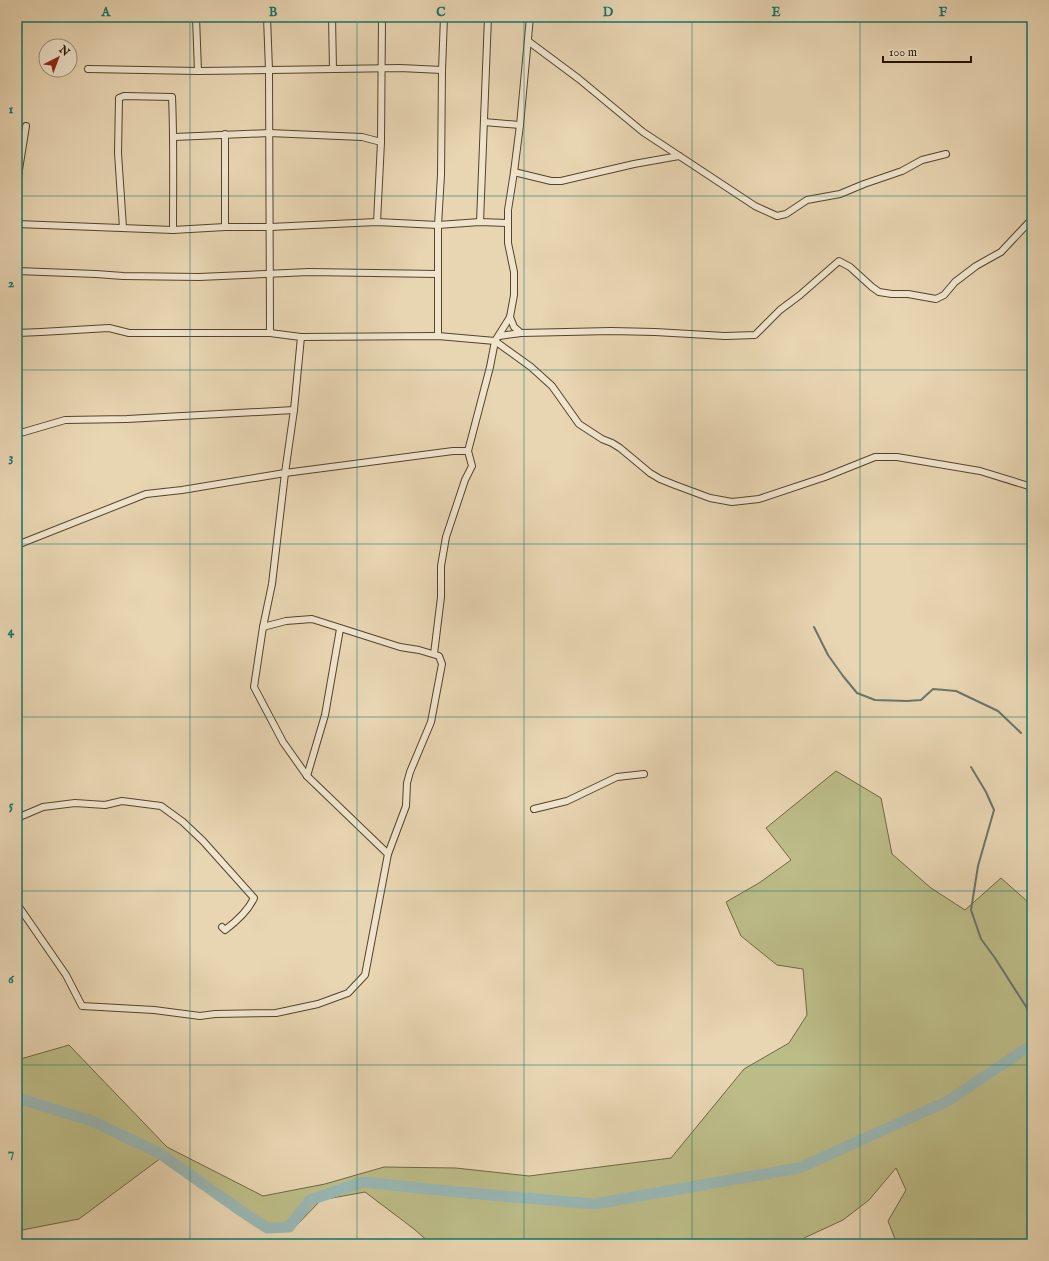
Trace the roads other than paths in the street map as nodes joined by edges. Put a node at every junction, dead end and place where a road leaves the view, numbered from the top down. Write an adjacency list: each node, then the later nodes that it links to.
1 (196, 17): 14 (street)
2 (267, 17): 12 (street)
3 (332, 17): 10 (street)
4 (382, 17): 11 (street)
5 (444, 17): 13 (street)
6 (488, 17): 15 (street)
7 (530, 17): 8 (street)
8 (528, 41): 16 (street); 23 (street)
9 (88, 69): 14 (street)
10 (333, 69): 11 (street); 12 (street)
11 (381, 69): 13 (street); 21 (street)
12 (269, 70): 14 (street); 18 (street)
13 (442, 70): 31 (street)
14 (198, 71)
15 (484, 122): 16 (street); 28 (street)
16 (520, 125): 24 (street)
17 (26, 126): 25 (street)
18 (269, 133): 19 (street); 21 (street); 33 (street)
19 (225, 134): 20 (street); 32 (street)
20 (174, 137): 34 (street); 35 (street)
21 (381, 142): 27 (street)
22 (946, 154): 23 (street)
23 (679, 156): 24 (street)
24 (514, 172): 29 (street)
25 (17, 182)
26 (1032, 219): 42 (street)
27 (377, 222): 31 (street); 33 (street)
28 (480, 222): 29 (street); 31 (street)
29 (507, 223): 39 (street)
30 (17, 224): 34 (street)
31 (438, 225): 38 (street)
32 (225, 227): 33 (street); 35 (street)
33 (270, 227): 37 (street)
34 (123, 228): 35 (street)
35 (173, 230)
36 (17, 271): 37 (street)
37 (270, 273): 38 (street); 41 (street)
38 (438, 274): 43 (street)
39 (510, 317): 42 (street); 44 (street)
40 (17, 333): 41 (street)
41 (270, 333): 45 (street)
42 (521, 333): 44 (street)
43 (438, 336): 45 (street); 46 (street)
44 (499, 336): 46 (street)
45 (301, 337): 47 (street)
46 (495, 341): 49 (street); 51 (street)
47 (294, 410): 48 (street); 50 (street)
48 (17, 434)
49 (468, 451): 50 (street); 55 (street)
50 (285, 473): 52 (street); 53 (street)
51 (1032, 487)
52 (17, 545)
53 (263, 627): 54 (street); 57 (street)
54 (340, 629): 55 (street); 57 (street)
55 (434, 654): 60 (street)
56 (644, 774): 58 (street)
57 (307, 776): 60 (street)
58 (534, 809)
59 (17, 818): 62 (street)
60 (388, 854): 61 (street)
61 (17, 904)
62 (222, 927)

